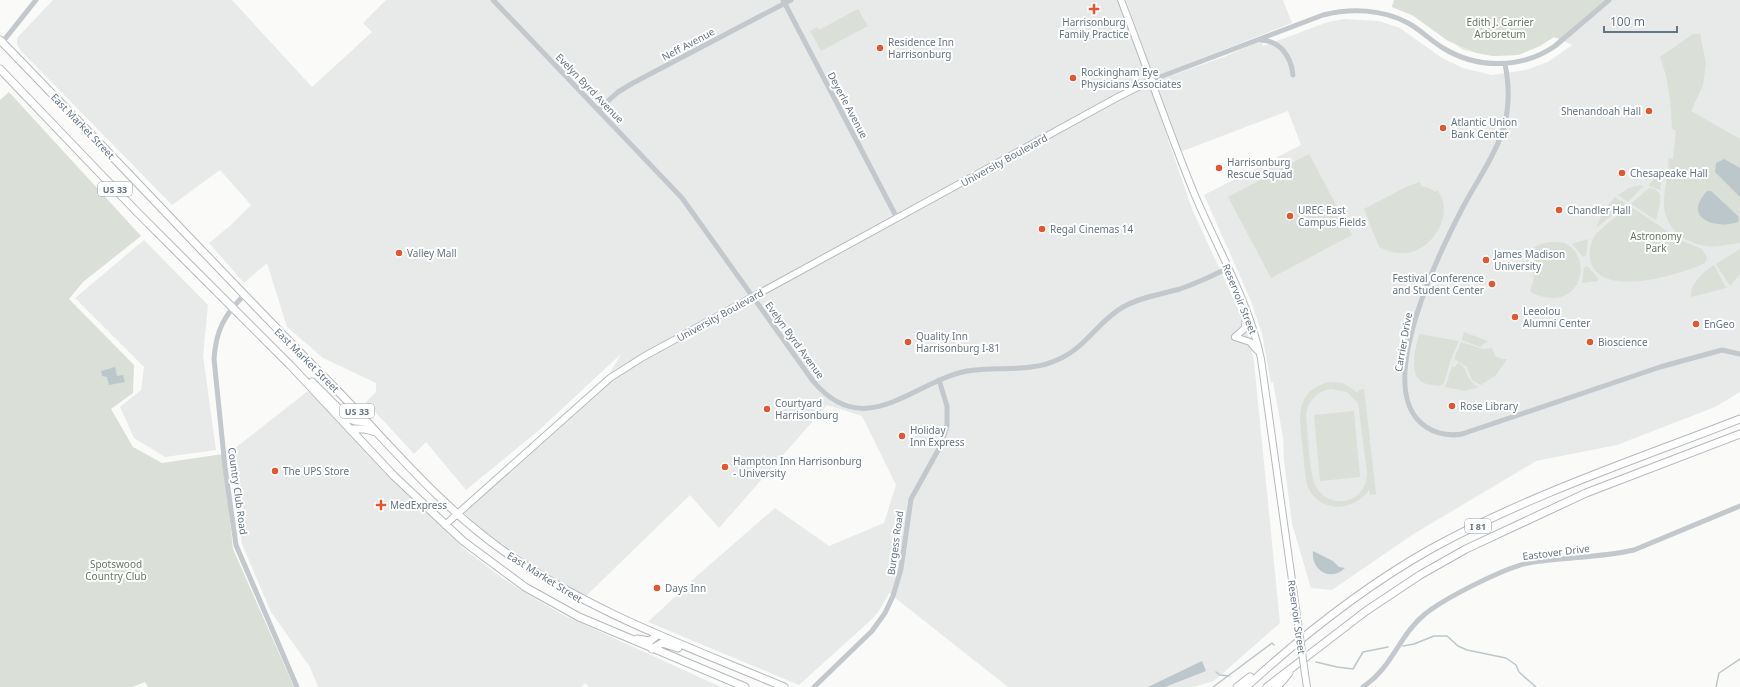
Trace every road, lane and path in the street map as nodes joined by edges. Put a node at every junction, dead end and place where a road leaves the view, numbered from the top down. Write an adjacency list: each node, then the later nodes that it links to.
1 (36, 0): 8 (street)
2 (493, 0): 13 (street, Evelyn Byrd Avenue)
3 (791, 0): 6 (street, Neff Avenue)
4 (1121, 0): 12 (main road, Reservoir Street)
5 (1609, 0): 9 (street, University Boulevard)
6 (784, 2): 13 (street, Neff Avenue); 14 (street, Deyerle Avenue)
7 (1260, 40): 9 (street, University Boulevard); 11 (street); 12 (street, University Boulevard)
8 (1, 42): 16 (highway, East Market Street / US 33)
9 (1505, 64): 20 (street, Carrier Drive)
10 (0, 69): 19 (highway, East Market Street / US 33)
11 (1293, 75)
12 (1152, 80): 14 (main road, University Boulevard); 15 (main road, Reservoir Street)
13 (598, 110): 17 (street, Evelyn Byrd Avenue)
14 (897, 218): 17 (main road, University Boulevard)
15 (1228, 268): 18 (main road, Reservoir Street); 23 (street, Evelyn Byrd Avenue)
16 (244, 295): 19 (street, Country Club Road); 25 (highway, East Market Street / US 33)
17 (754, 297): 23 (street, Evelyn Byrd Avenue); 30 (main road, University Boulevard)
18 (1245, 306): 21 (main road, Reservoir Street); 21 (main road)
19 (232, 307): 22 (highway, East Market Street / US 33); 38 (street, Country Club Road)
20 (1740, 354)
21 (1260, 357): 46 (main road, Reservoir Street, bridge)
22 (291, 366): 25 (highway); 26 (highway, East Market Street / US 33)
23 (939, 380): 41 (street, Burgess Road)
24 (1740, 419): 36 (highway, I 81)
25 (367, 422): 27 (highway, East Market Street / US 33)
26 (350, 429): 27 (highway); 31 (highway, East Market Street / US 33)
27 (376, 432): 30 (highway, East Market Street / US 33)
28 (1740, 434): 37 (highway, I 81)
29 (1740, 506): 47 (street, Eastover Drive)
30 (458, 514): 31 (main road, University Boulevard); 33 (highway, East Market Street / US 33)
31 (445, 525): 32 (highway, East Market Street / US 33)
32 (617, 634): 33 (highway); 35 (highway, East Market Street / US 33)
33 (657, 635): 34 (highway, East Market Street / US 33)
34 (690, 648): 35 (highway); 40 (highway, East Market Street / US 33)
35 (652, 649): 39 (highway, East Market Street / US 33)
36 (1282, 653): 42 (highway); 43 (highway, I 81)
37 (1294, 666): 44 (highway, I 81); 45 (highway)
38 (297, 687)
39 (745, 687)
40 (784, 687)
41 (814, 687)
42 (1237, 687)
43 (1246, 687)
44 (1268, 687)
45 (1278, 687)
46 (1307, 687)
47 (1363, 687)

